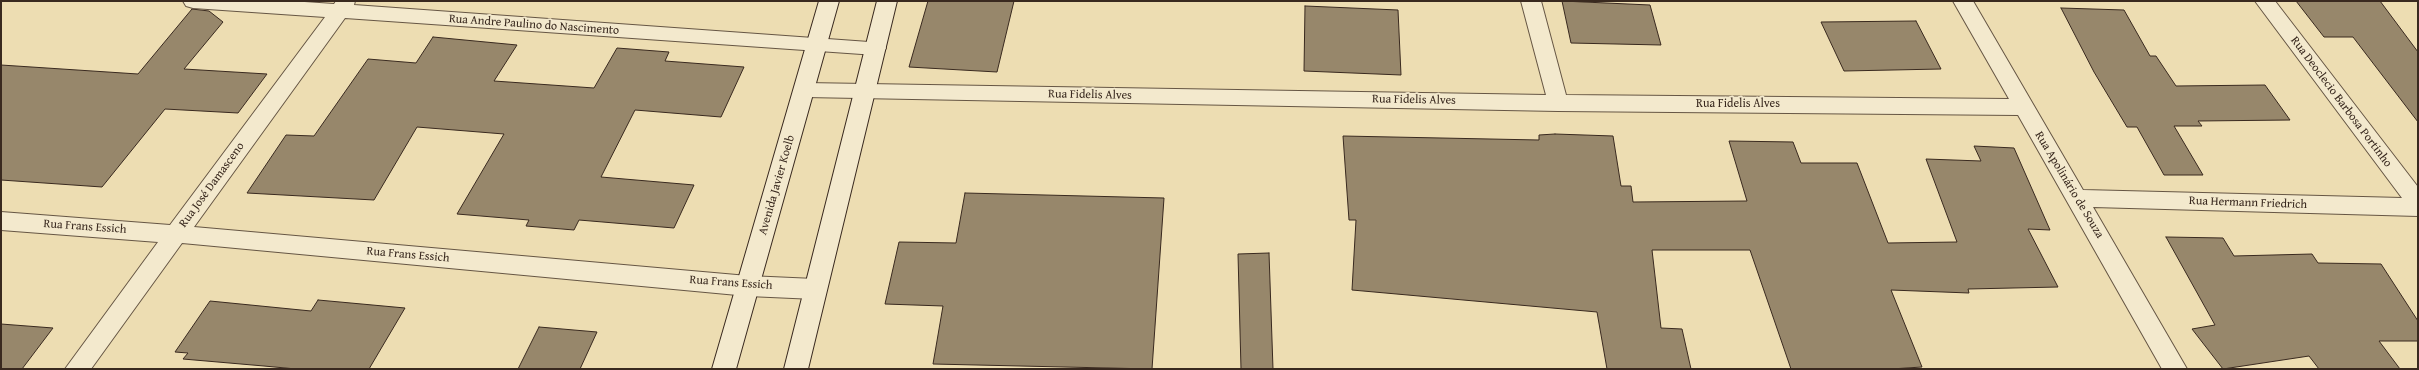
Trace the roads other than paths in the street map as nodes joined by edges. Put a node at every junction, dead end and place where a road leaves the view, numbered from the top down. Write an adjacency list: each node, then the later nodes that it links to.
1 (193, 1): 7 (street, Rua Andre Paulino do Nascimento)
2 (829, 1): 8 (street, Avenida Javier Koelb)
3 (887, 1): 9 (street)
4 (1531, 1): 12 (street)
5 (1963, 1): 13 (street, Rua Apolinário de Souza)
6 (2265, 1): 15 (street, Rua Deoclecio Barbosa Portinho)
7 (343, 6): 8 (street, Rua Andre Paulino do Nascimento); 18 (street, Rua José Damasceno)
8 (817, 44): 9 (street, Rua Andre Paulino do Nascimento); 10 (street, Avenida Javier Koelb)
9 (876, 48): 11 (street)
10 (805, 90): 11 (street, Rua Fidelis Alves); 19 (street, Avenida Javier Koelb)
11 (865, 91): 12 (street, Rua Fidelis Alves); 20 (street)
12 (1558, 103): 13 (street, Rua Fidelis Alves)
13 (2023, 107): 14 (street, Rua Apolinário de Souza)
14 (2078, 198): 16 (street, Rua Hermann Friedrich); 24 (street, Rua Apolinário de Souza)
15 (2418, 203)
16 (2418, 208)
17 (1, 221): 18 (street, Rua Frans Essich)
18 (176, 234): 19 (street, Rua Frans Essich); 21 (street, Rua José Damasceno)
19 (748, 286): 20 (street, Rua Frans Essich); 22 (street, Avenida Javier Koelb)
20 (815, 288): 23 (street)
21 (76, 369)
22 (724, 369)
23 (796, 369)
24 (2175, 369)

